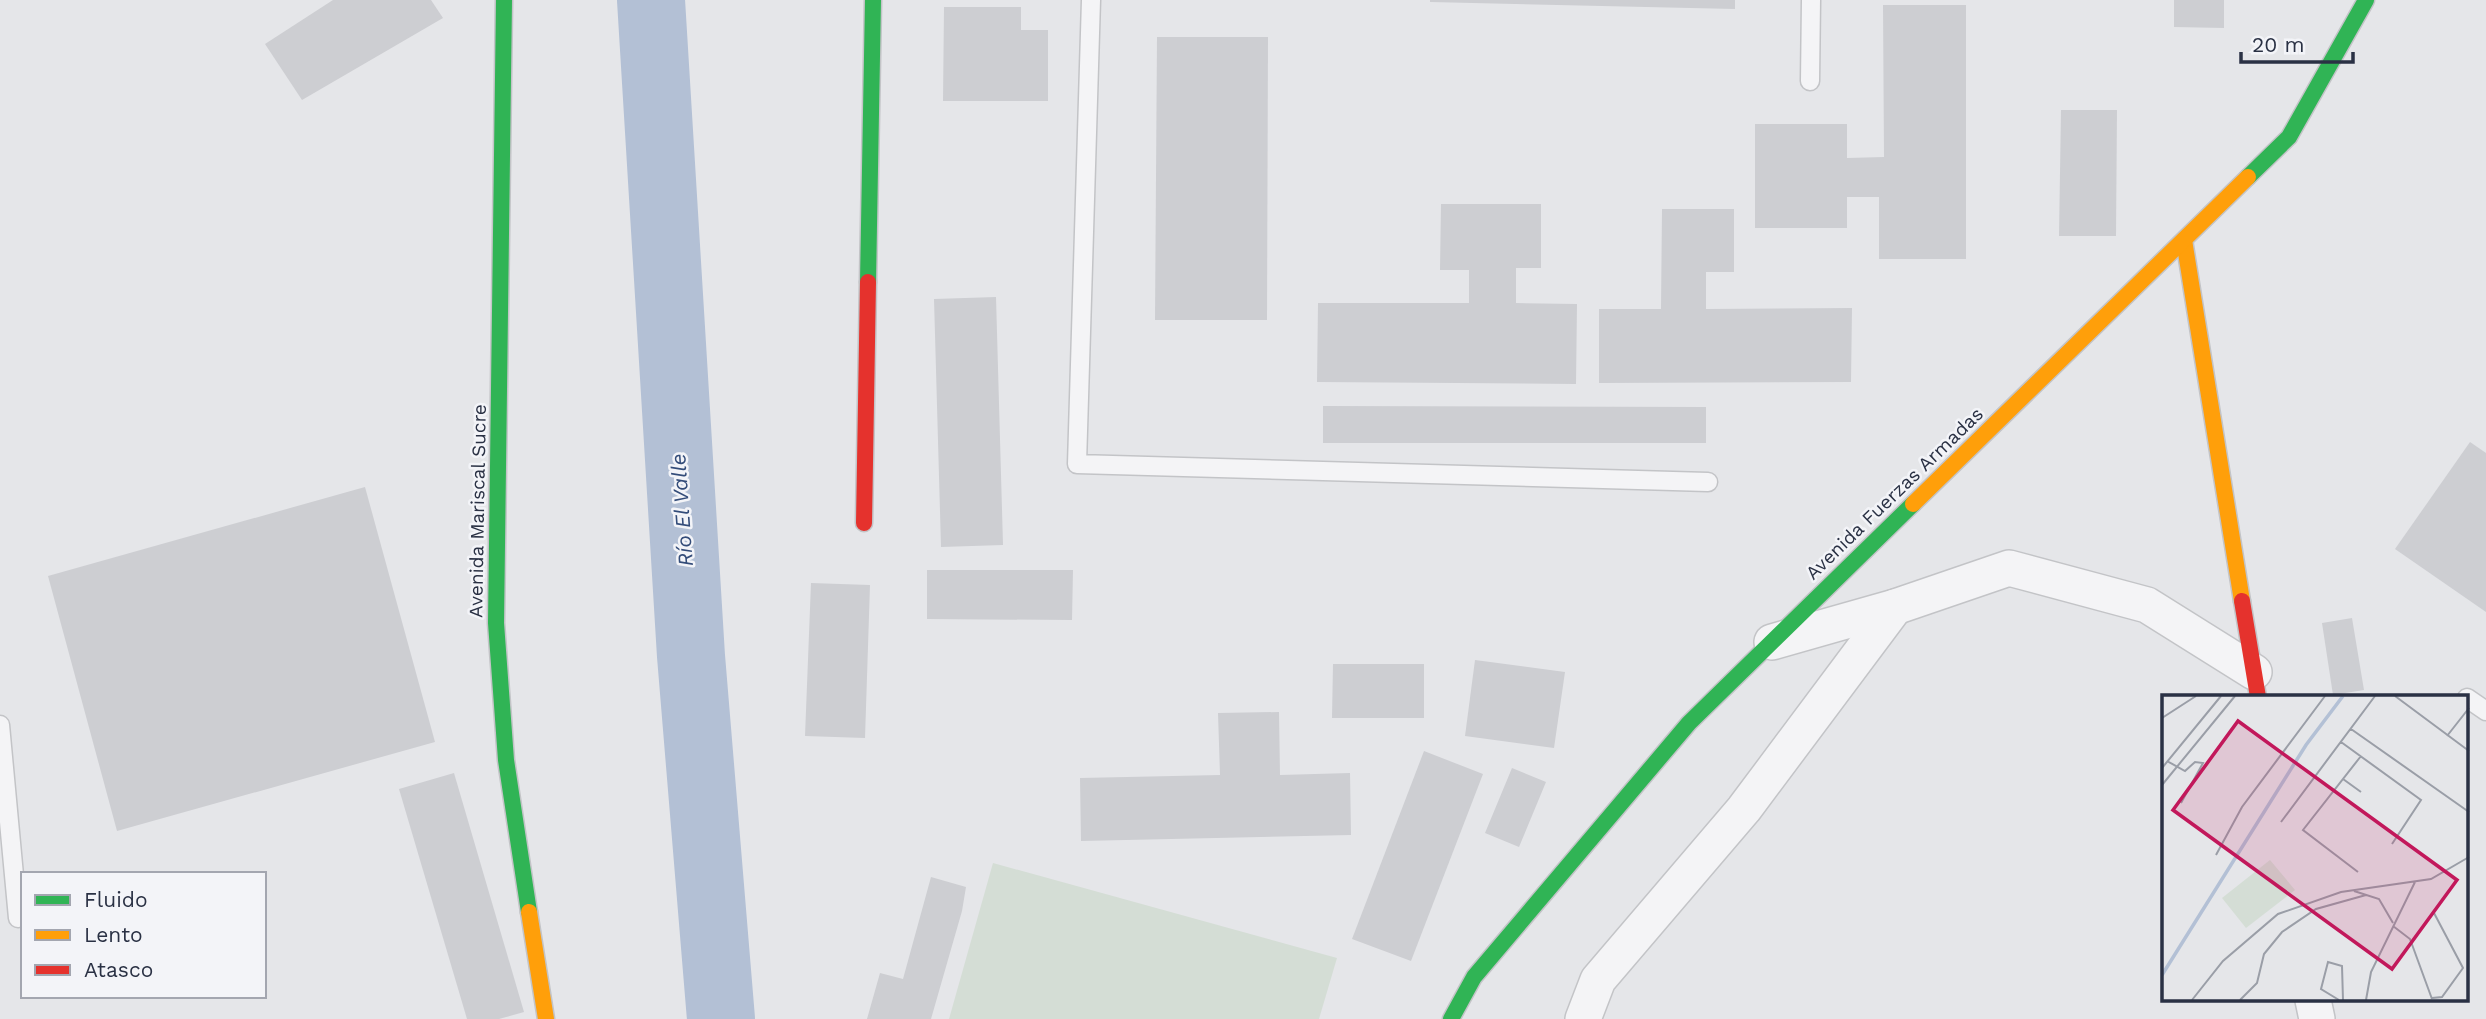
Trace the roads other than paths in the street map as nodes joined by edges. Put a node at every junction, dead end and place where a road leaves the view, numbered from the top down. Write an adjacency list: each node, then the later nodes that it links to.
1 (504, 0): 18 (street, Avenida Mariscal Sucre)
2 (873, 0): 9 (street)
3 (1091, 0): 8 (lane)
4 (1811, 0): 6 (lane)
5 (2366, 0): 7 (street, Avenida Fuerzas Armadas)
6 (1810, 81)
7 (2184, 240): 11 (street, Avenida Fuerzas Armadas); 12 (street)
8 (1707, 482)
9 (864, 523)
10 (1895, 607): 11 (street); 12 (street); 20 (street)
11 (1772, 642): 19 (street, Avenida Fuerzas Armadas)
12 (2256, 685): 13 (lane)
13 (2277, 695)
14 (2468, 699): 15 (lane)
15 (2486, 711)
16 (0, 725): 17 (lane)
17 (18, 918)
18 (546, 1019)
19 (1451, 1019)
20 (1583, 1019)

